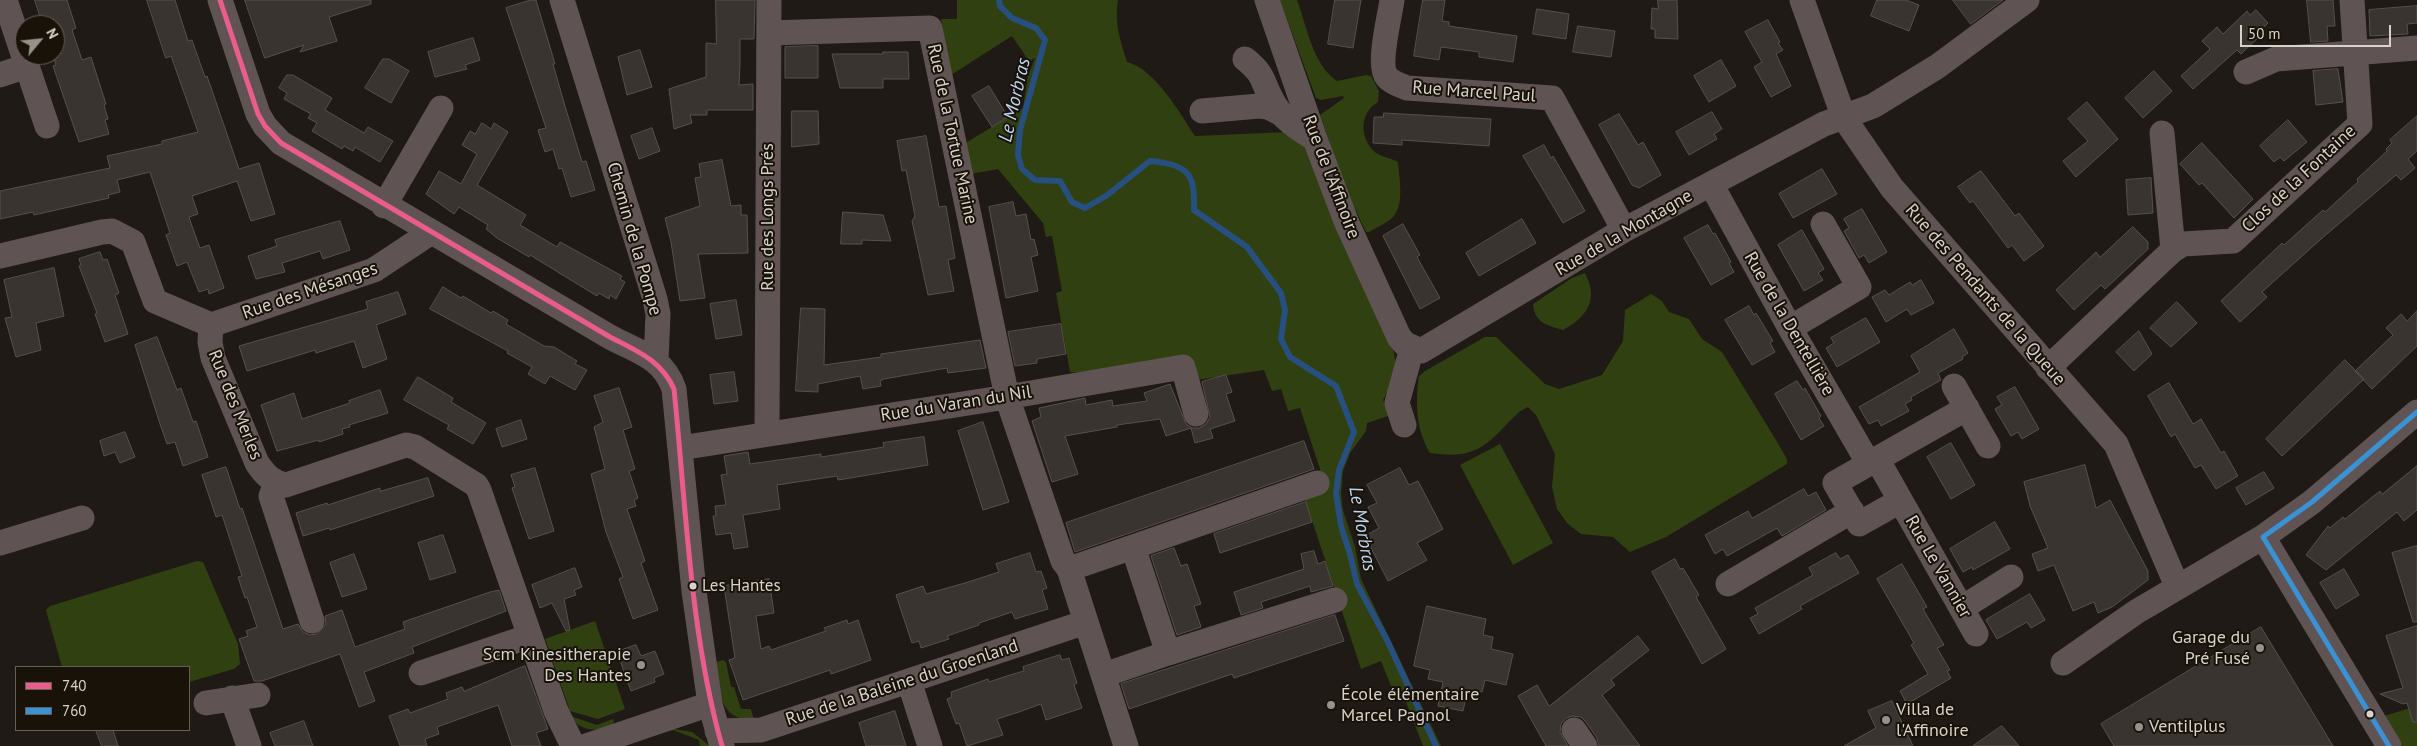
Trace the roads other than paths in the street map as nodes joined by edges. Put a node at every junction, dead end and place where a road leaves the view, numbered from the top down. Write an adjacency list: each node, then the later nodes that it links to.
1 (5, 0): 14 (street)
2 (220, 0): 25 (street)
3 (562, 0): 34 (street, Chemin de la Pompe)
4 (770, 0): 10 (street, Rue des Longs Prés)
5 (1267, 0): 23 (street, Rue de l'Affinoire)
6 (1392, 0): 27 (street, Rue Marcel Paul)
7 (1802, 0): 20 (street, Rue des Pendants de la Queue)
8 (2027, 0): 20 (street, Rue de la Montagne)
9 (2352, 0): 12 (street, Clos de la Fontaine)
10 (769, 33): 37 (street, Rue de la Tortue Marine); 42 (street, Rue des Longs Prés)
11 (2417, 48): 12 (street)
12 (2356, 53): 15 (street); 29 (street, Clos de la Fontaine)
13 (1245, 59): 19 (street)
14 (27, 66): 16 (street); 21 (street)
15 (2246, 72)
16 (0, 74)
17 (441, 108): 25 (street)
18 (1202, 111): 19 (street)
19 (1280, 113): 23 (street)
20 (1844, 118): 24 (street, Rue de la Montagne); 35 (street, Rue des Pendants de la Queue)
21 (47, 126)
22 (2162, 133): 29 (street)
23 (1315, 139): 33 (street, Rue de l'Affinoire)
24 (1711, 184): 27 (street, Rue de la Montagne); 32 (street, Rue de la Dentellière)
25 (384, 206): 28 (street)
26 (1823, 224): 32 (street)
27 (1624, 230): 33 (street, Rue de la Montagne)
28 (430, 233): 31 (street, Rue des Mésanges); 34 (street)
29 (2173, 250): 35 (street, Clos de la Fontaine)
30 (0, 256): 31 (street, Rue des Merles)
31 (211, 325): 46 (street, Rue des Merles)
32 (1790, 328): 45 (street, Rue de la Dentellière)
33 (1410, 347): 41 (street)
34 (656, 361): 44 (street)
35 (2048, 368): 57 (street, Rue des Pendants de la Queue)
36 (1954, 386): 38 (street)
37 (1008, 397): 40 (street, Rue du Varan du Nil); 42 (street, Rue du Varan du Nil); 54 (street)
38 (1967, 408): 43 (street); 45 (street)
39 (2417, 412): 51 (street)
40 (1196, 414)
41 (1404, 425)
42 (768, 434): 44 (street, Rue du Varan du Nil)
43 (1988, 446)
44 (680, 448): 72 (street)
45 (1873, 461): 48 (street, Rue de la Dentellière); 49 (street)
46 (276, 483): 60 (street); 63 (street)
47 (1317, 483): 53 (street)
48 (1900, 500): 49 (street); 59 (street, Rue Le Vannier)
49 (1852, 511): 56 (street)
50 (82, 518): 52 (street)
51 (2263, 537): 57 (street); 79 (street)
52 (0, 543)
53 (1133, 547): 54 (street); 64 (street)
54 (1069, 569): 61 (street)
55 (2011, 577): 59 (street)
56 (1728, 584)
57 (2177, 586): 65 (street)
58 (1335, 600): 64 (street)
59 (1962, 608): 62 (street, Rue Le Vannier)
60 (312, 621)
61 (1086, 622): 67 (street); 68 (street, Rue de la Baleine du Groenland)
62 (1976, 634)
63 (530, 636): 66 (street); 75 (street)
64 (1168, 653): 67 (street)
65 (2063, 663)
66 (421, 674)
67 (1104, 675): 78 (street)
68 (909, 681): 73 (street, Rue de la Baleine du Groenland); 77 (street)
69 (258, 695): 70 (street)
70 (232, 698): 71 (street); 74 (street)
71 (206, 703)
72 (710, 704): 73 (street); 76 (street)
73 (719, 738)
74 (249, 746)
75 (573, 746)
76 (586, 746)
77 (930, 746)
78 (1126, 746)
79 (2389, 746)

